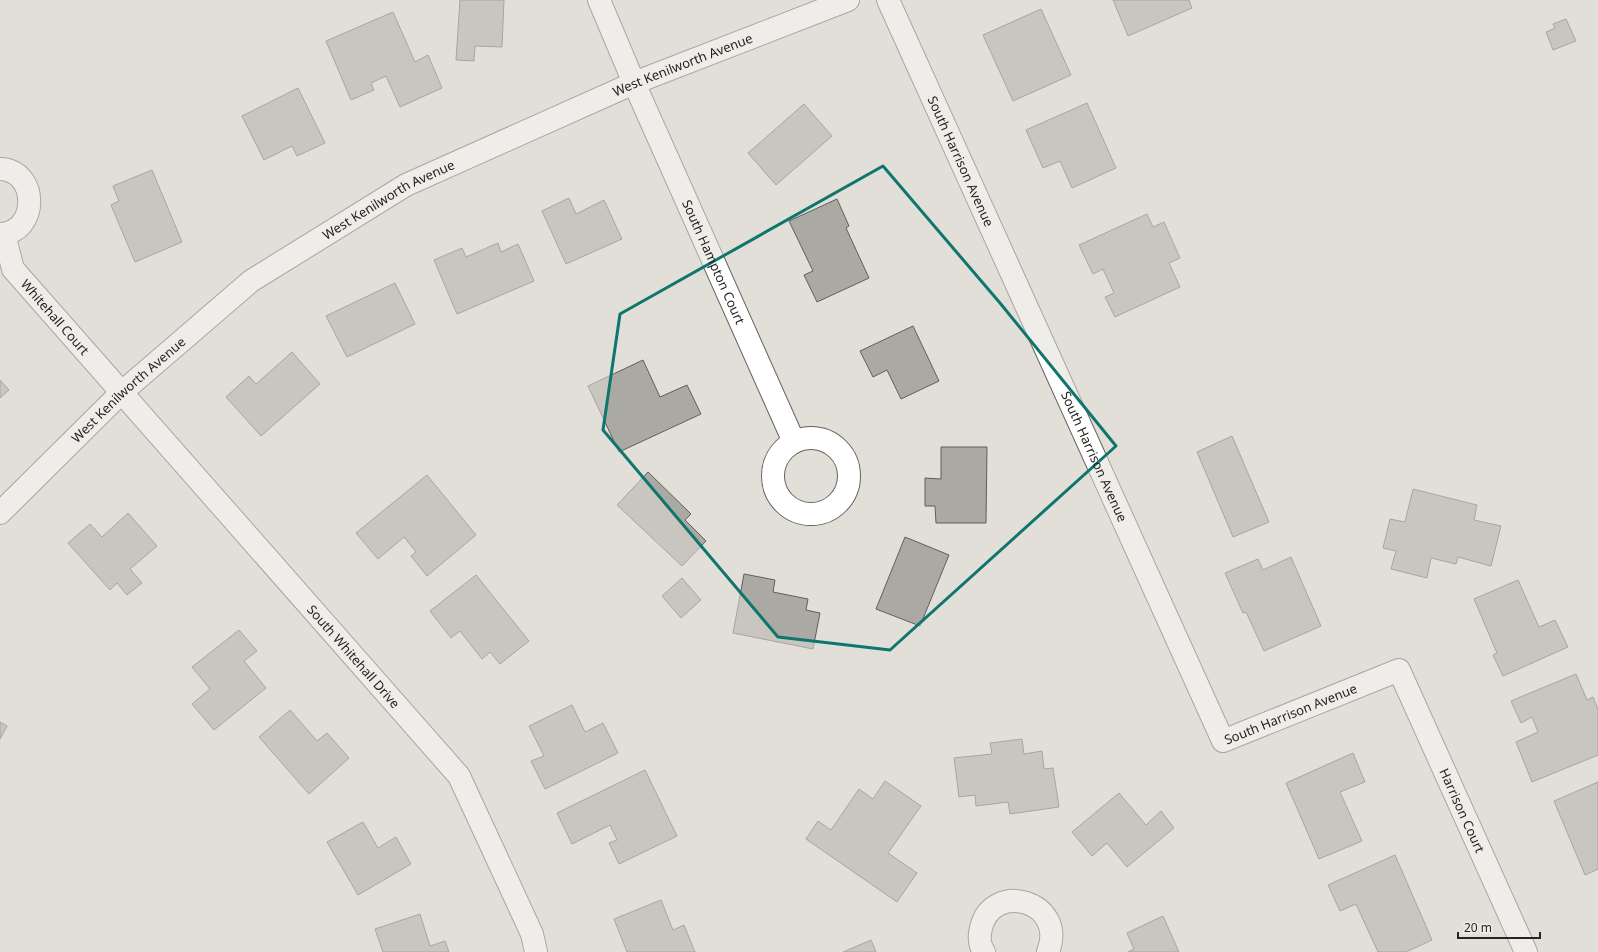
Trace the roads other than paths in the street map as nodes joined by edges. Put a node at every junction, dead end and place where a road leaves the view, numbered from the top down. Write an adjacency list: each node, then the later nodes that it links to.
1 (599, 0): 4 (street, South Hampton Court)
2 (848, 0): 4 (street, West Kenilworth Avenue)
3 (888, 0): 10 (street, South Harrison Avenue)
4 (634, 83): 7 (street, West Kenilworth Avenue); 8 (street, South Hampton Court)
5 (0, 169): 6 (street, Whitehall Court)
6 (2, 234): 7 (street, Whitehall Court)
7 (121, 393): 9 (street, West Kenilworth Avenue); 11 (street, South Whitehall Drive)
8 (794, 442)
9 (0, 513)
10 (1399, 670): 14 (street, Harrison Court)
11 (536, 952)
12 (984, 952): 13 (street)
13 (1048, 952)
14 (1526, 952)

